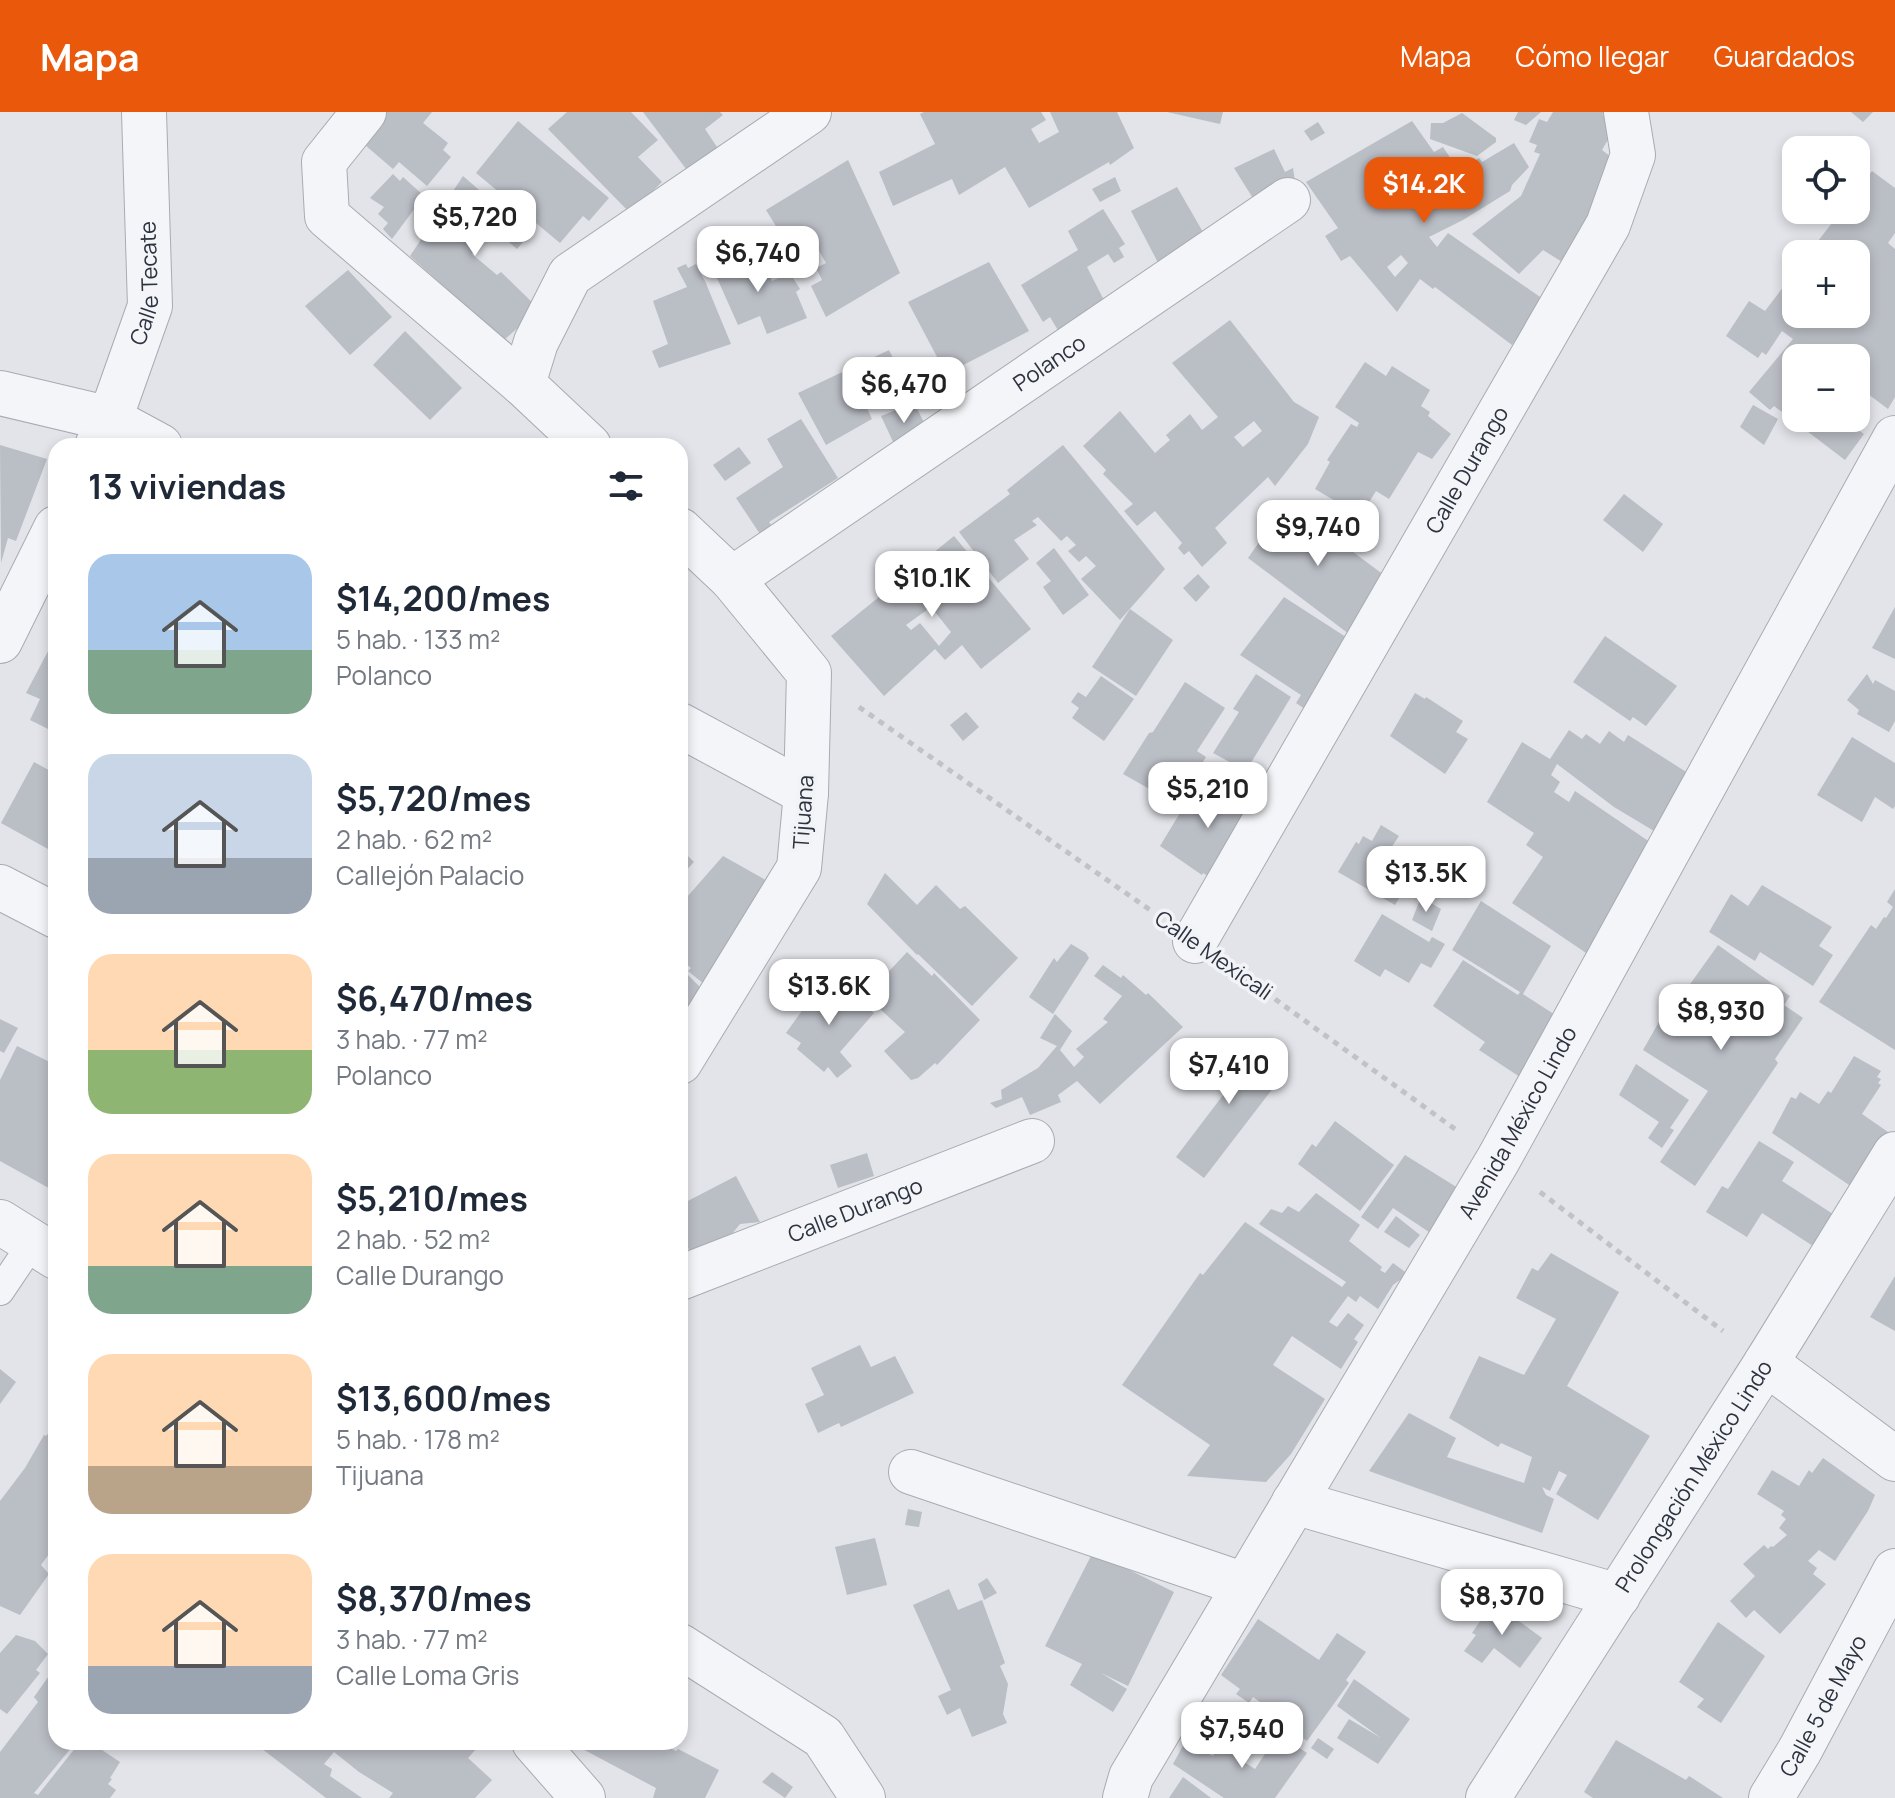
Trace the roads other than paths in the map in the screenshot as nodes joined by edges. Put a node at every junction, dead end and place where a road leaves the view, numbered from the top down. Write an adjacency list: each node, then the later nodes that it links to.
1 (144, 112): 8 (street, Calle Tecate)
2 (364, 112): 6 (street)
3 (809, 112): 6 (street)
4 (1626, 112): 20 (street, Calle Durango)
5 (1288, 200): 14 (street, Polanco)
6 (523, 384): 10 (street)
7 (0, 393): 8 (street)
8 (104, 433): 9 (street)
9 (126, 438)
10 (580, 438)
11 (1895, 438): 30 (street, Avenida México Lindo)
12 (688, 538): 14 (street)
13 (48, 544): 15 (street)
14 (732, 579): 17 (street, Tijuana)
15 (0, 641)
16 (688, 729): 17 (street)
17 (806, 793): 21 (street, Tijuana)
18 (0, 887): 19 (street)
19 (48, 912)
20 (1195, 941)
21 (688, 1049)
22 (1032, 1141): 25 (street, Calle Durango)
23 (1895, 1154): 27 (street, Prolongación México Lindo)
24 (30, 1240): 26 (lane)
25 (688, 1275)
26 (0, 1291)
27 (1766, 1363): 28 (street); 33 (street, Prolongación México Lindo)
28 (1895, 1459)
29 (911, 1472): 32 (street)
30 (1294, 1502): 32 (street, Avenida México Lindo); 33 (street)
31 (1895, 1571): 40 (street, Calle 5 de Mayo)
32 (1245, 1585): 38 (street, Avenida México Lindo)
33 (1618, 1596): 39 (street, Prolongación México Lindo)
34 (688, 1651): 37 (street)
35 (541, 1750): 36 (street)
36 (583, 1798)
37 (863, 1798)
38 (1125, 1798)
39 (1488, 1798)
40 (1771, 1798)

